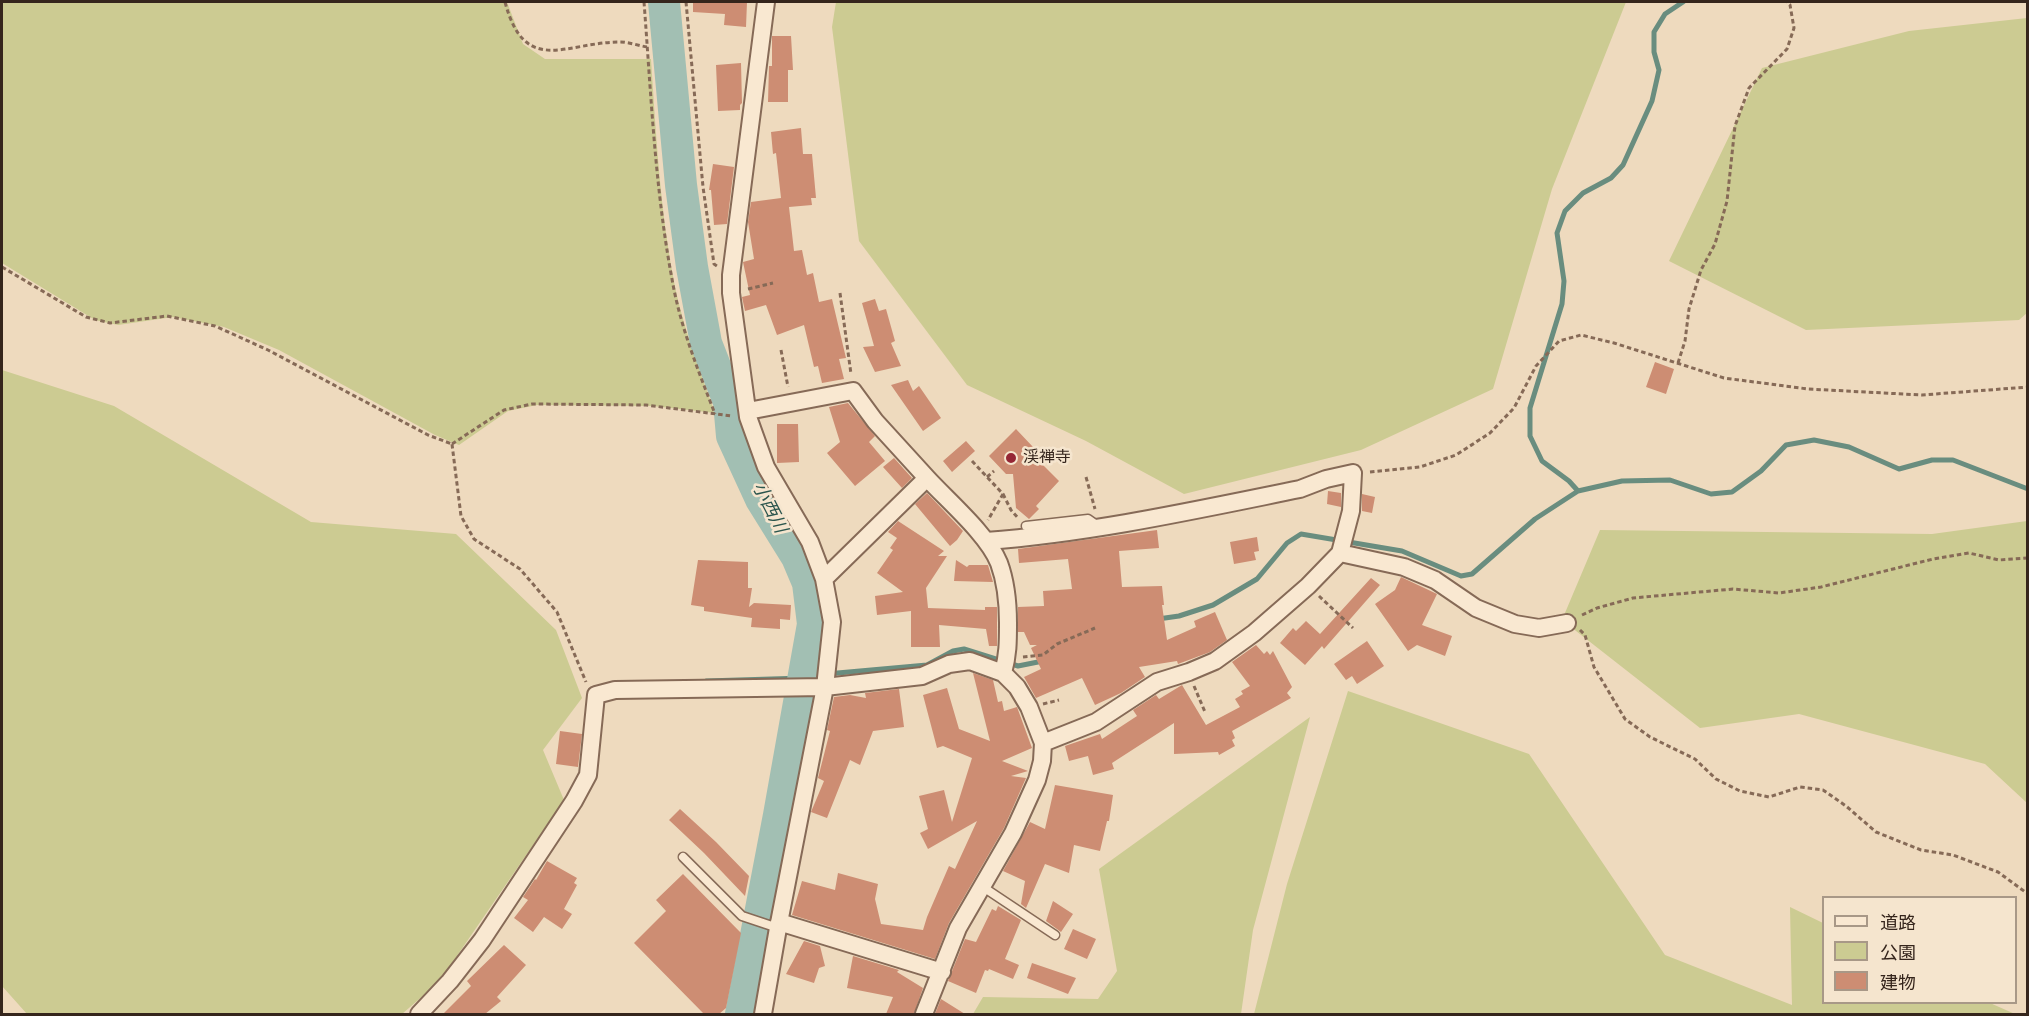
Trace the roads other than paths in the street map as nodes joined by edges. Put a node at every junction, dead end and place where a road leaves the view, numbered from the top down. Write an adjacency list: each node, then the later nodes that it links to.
1 (766, 2): 2 (street)
2 (748, 414): 3 (street); 8 (street)
3 (927, 478): 6 (street); 8 (street)
4 (1026, 526): 5 (lane)
5 (1101, 528): 6 (street); 7 (street)
6 (986, 541): 10 (street)
7 (1340, 553): 9 (street); 12 (street)
8 (824, 579): 11 (street)
9 (1567, 622)
10 (1003, 673): 11 (street); 12 (street)
11 (825, 687): 15 (street); 18 (street)
12 (1043, 743): 14 (street)
13 (683, 856): 15 (lane)
14 (983, 886): 16 (lane); 17 (street)
15 (778, 925): 17 (street); 19 (street)
16 (1055, 935)
17 (942, 972): 20 (street)
18 (419, 1014)
19 (763, 1014)
20 (924, 1014)

